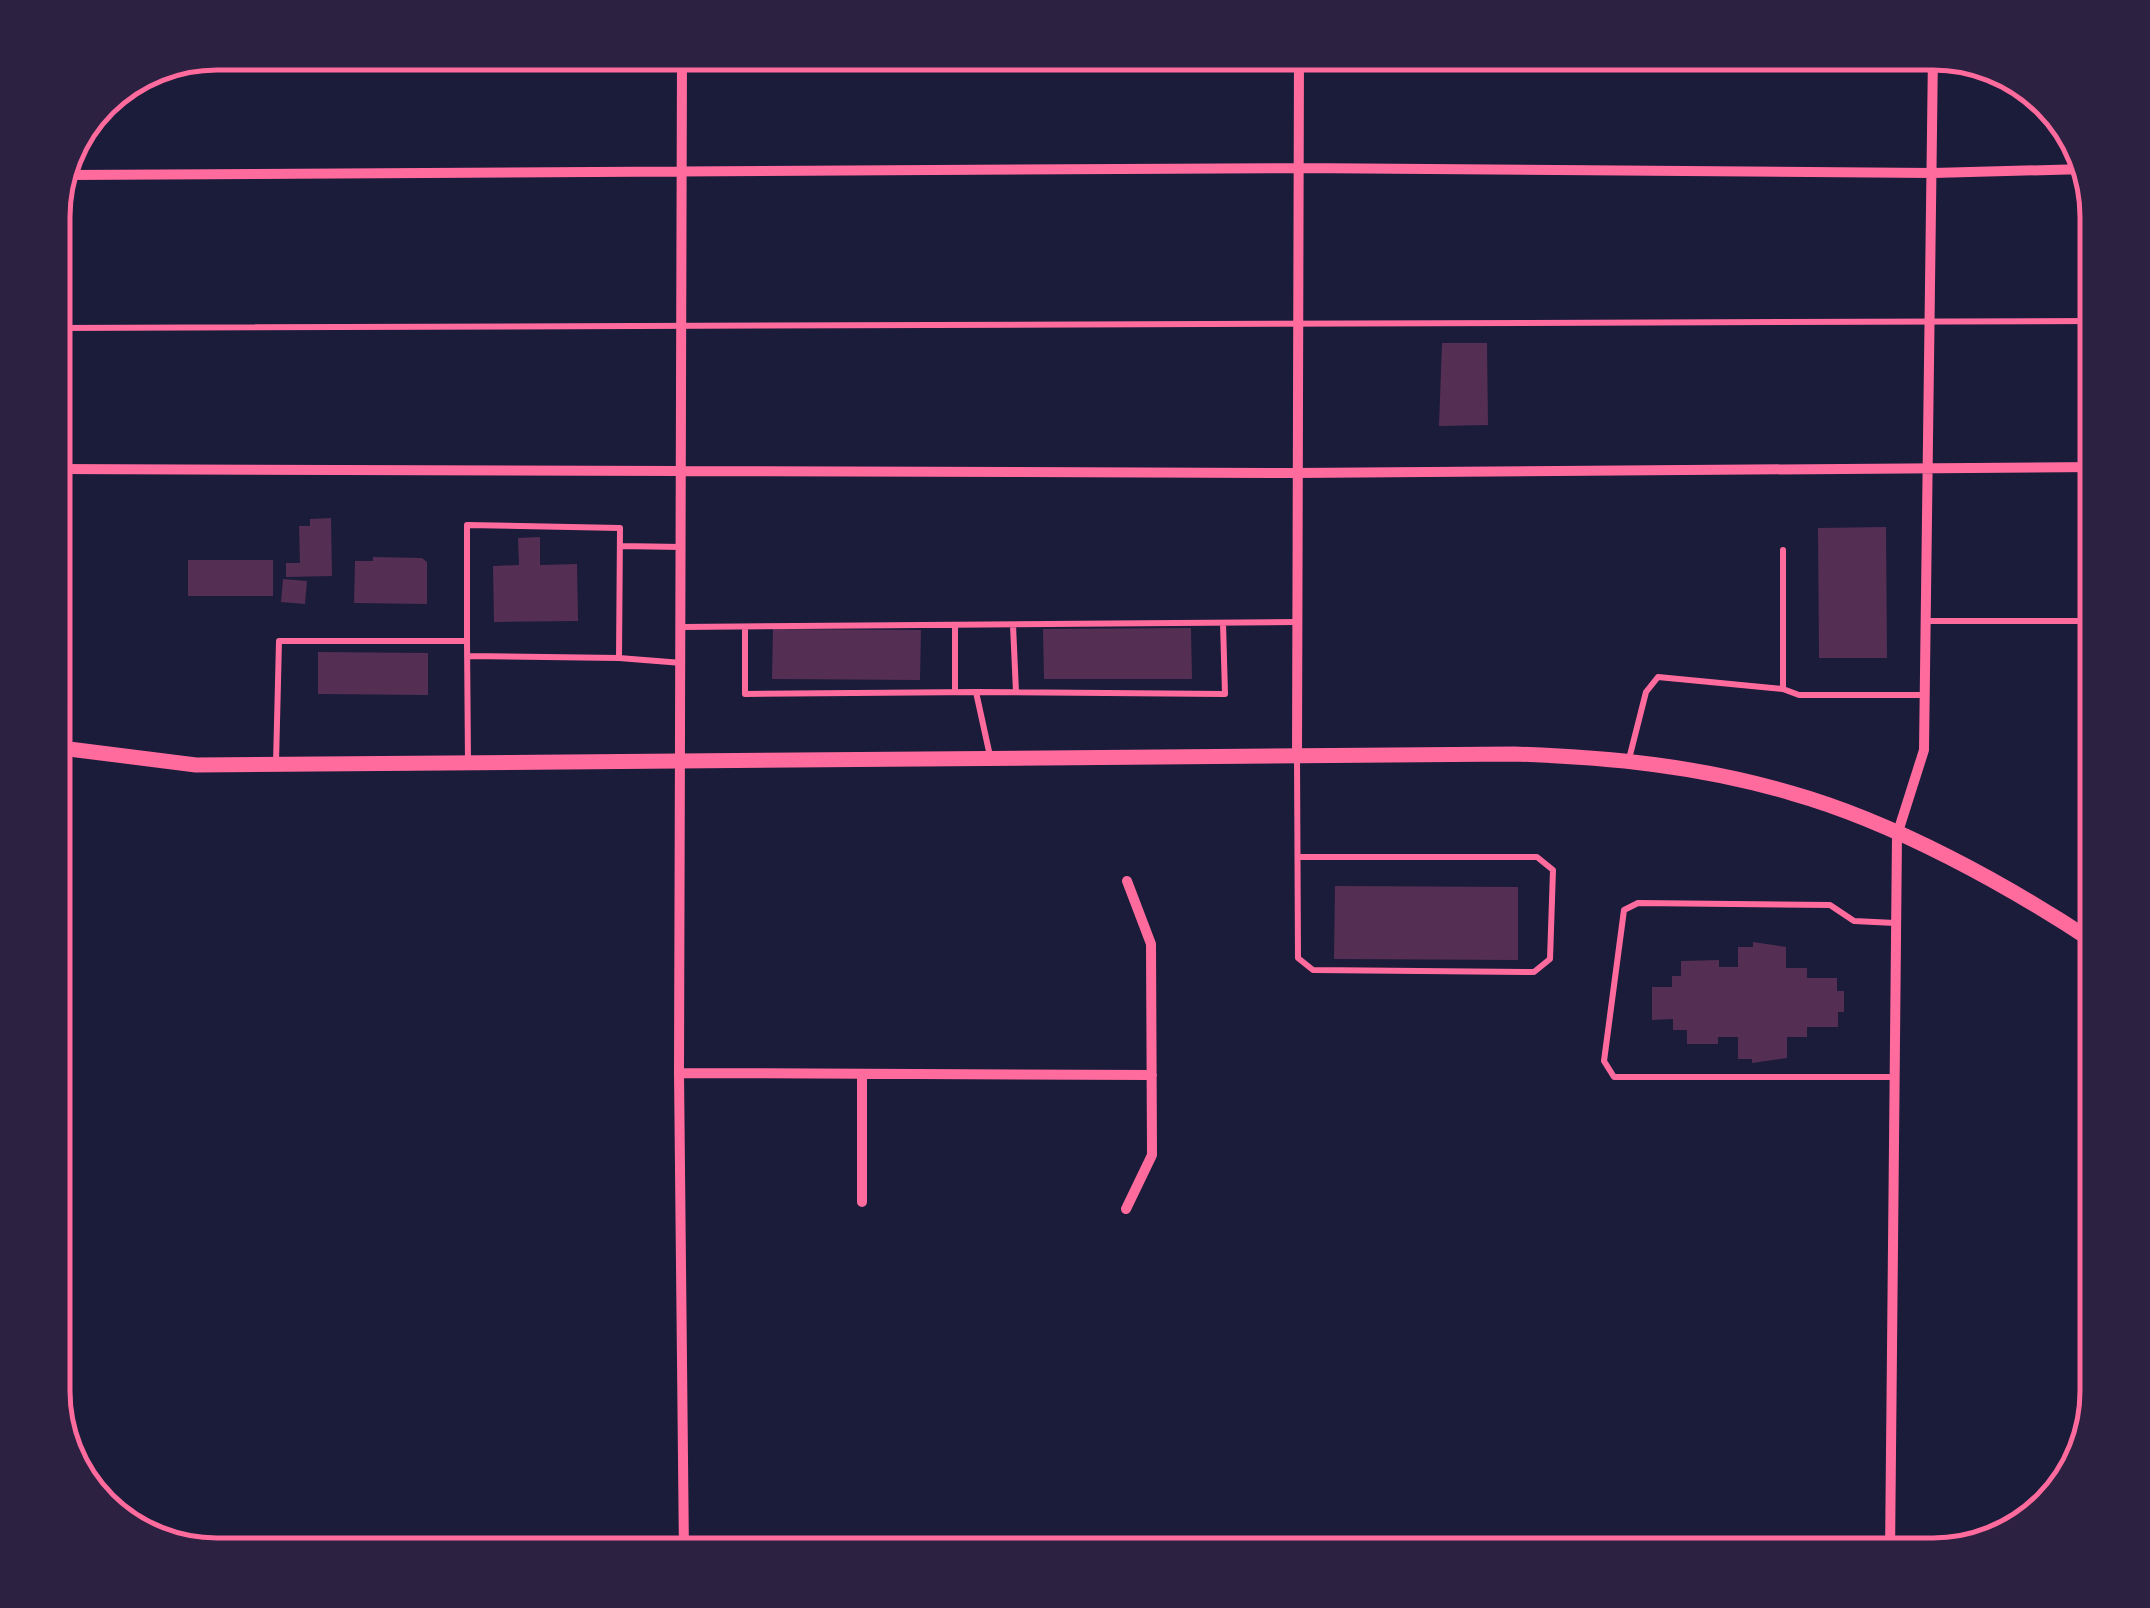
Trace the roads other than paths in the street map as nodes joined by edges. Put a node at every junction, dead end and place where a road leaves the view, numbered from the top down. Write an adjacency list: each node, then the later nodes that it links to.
1 (682, 70): 6 (street)
2 (1299, 70): 4 (street)
3 (1932, 70): 7 (street)
4 (1298, 168): 6 (street); 7 (street); 9 (street)
5 (2071, 169): 7 (street)
6 (682, 172): 8 (street); 12 (street)
7 (1932, 173): 10 (street)
8 (76, 176)
9 (1296, 321): 10 (lane); 12 (lane); 18 (street)
10 (1932, 322): 11 (lane); 14 (street)
11 (2080, 322)
12 (682, 326): 13 (lane); 17 (street)
13 (70, 328)
14 (1930, 467): 15 (street); 18 (street); 22 (street)
15 (2080, 467)
16 (70, 469): 17 (street)
17 (682, 473): 18 (street); 20 (street)
18 (1295, 474): 25 (street)
19 (620, 546): 20 (lane); 30 (lane); 32 (lane)
20 (682, 547): 28 (street)
21 (1783, 550): 34 (lane)
22 (1924, 620): 23 (lane); 38 (street)
23 (2080, 621)
24 (1224, 622): 25 (lane); 26 (lane); 37 (lane)
25 (1296, 622): 40 (street)
26 (1013, 624): 27 (lane); 37 (lane)
27 (954, 625): 29 (lane); 35 (lane)
28 (682, 626): 29 (lane); 33 (street)
29 (746, 627): 35 (lane)
30 (467, 641): 31 (lane); 44 (lane)
31 (467, 656): 32 (lane); 45 (lane)
32 (620, 658): 33 (lane)
33 (682, 663): 43 (street)
34 (1783, 689): 38 (lane); 42 (lane)
35 (955, 692): 36 (lane)
36 (976, 692): 37 (lane); 41 (lane)
37 (1016, 692)
38 (1925, 694): 46 (street)
39 (70, 749): 44 (main road)
40 (1298, 756): 41 (main road); 42 (main road); 47 (lane)
41 (991, 760): 43 (main road)
42 (1628, 760): 46 (main road)
43 (681, 763): 45 (main road); 51 (street)
44 (276, 764): 45 (main road)
45 (468, 764)
46 (1897, 835): 49 (street); 50 (main road)
47 (1298, 857): 47 (lane)
48 (1127, 880): 53 (street)
49 (1895, 922): 54 (street); 54 (lane)
50 (2080, 933)
51 (679, 1073): 52 (street); 57 (street)
52 (862, 1074): 53 (street); 55 (street)
53 (1152, 1075): 56 (street)
54 (1894, 1077): 58 (street)
55 (862, 1202)
56 (1126, 1210)
57 (684, 1538)
58 (1890, 1538)

